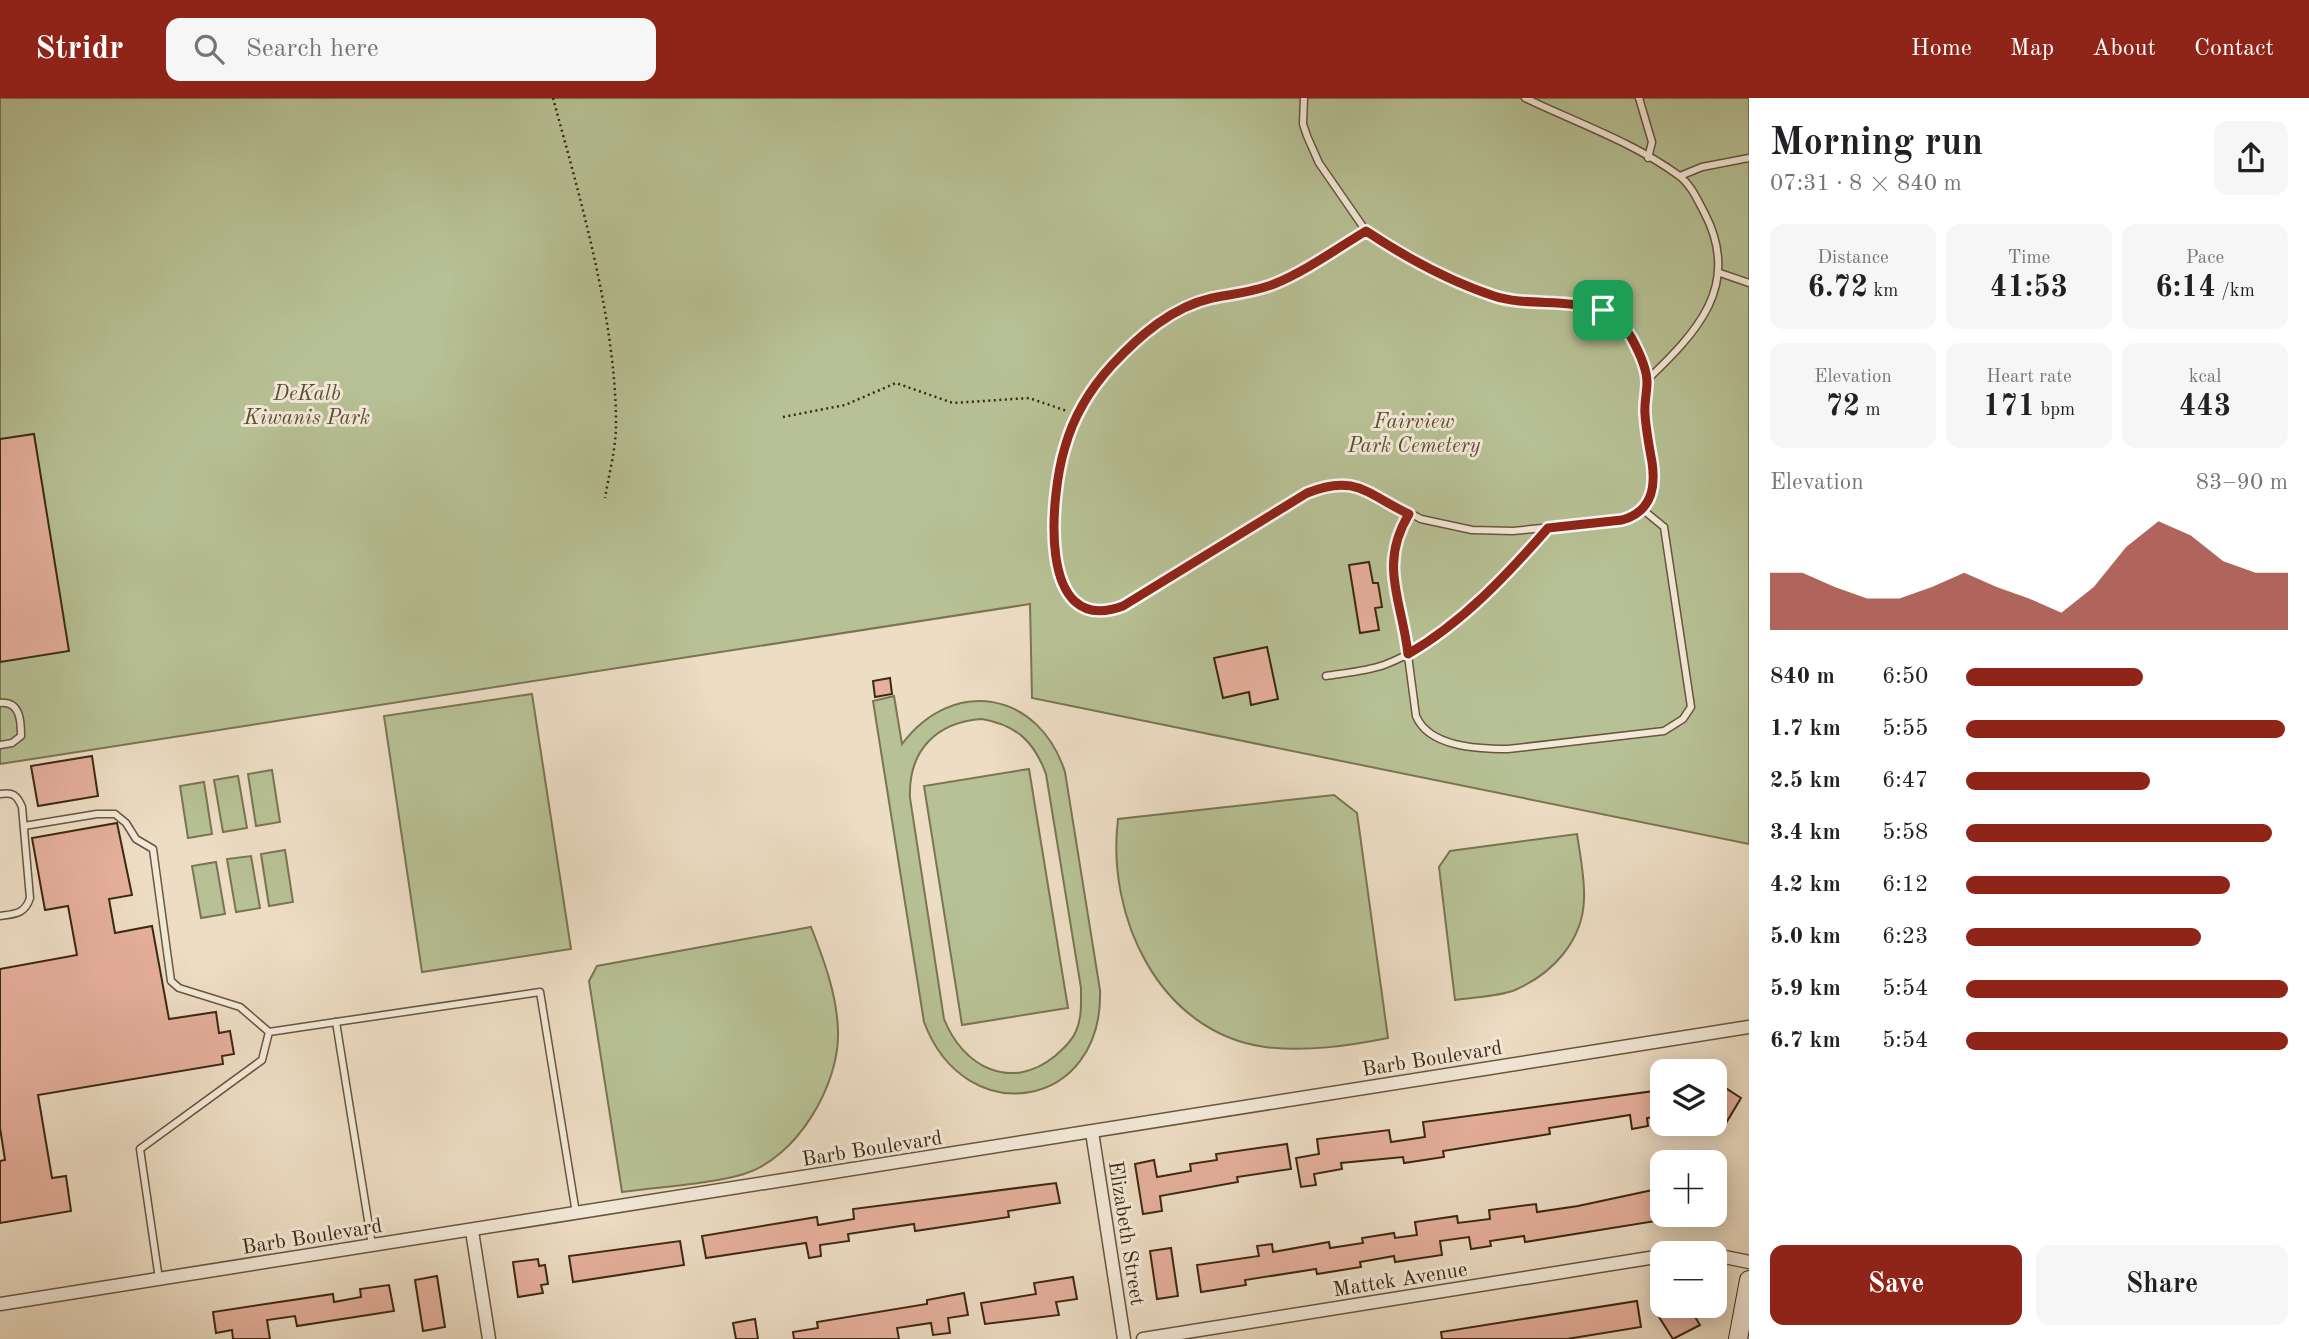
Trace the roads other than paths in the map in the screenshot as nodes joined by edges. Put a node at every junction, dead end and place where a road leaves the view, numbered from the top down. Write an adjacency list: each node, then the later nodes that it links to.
1 (1304, 98): 7 (lane)
2 (1525, 98): 4 (lane)
3 (1639, 98): 4 (lane)
4 (1648, 158): 6 (lane)
5 (1749, 158): 6 (lane)
6 (1680, 176): 8 (lane)
7 (1366, 231): 10 (lane); 12 (lane)
8 (1720, 273): 9 (lane); 10 (lane)
9 (1749, 283)
10 (1647, 380): 11 (lane)
11 (1642, 509): 13 (lane); 14 (lane)
12 (1409, 514): 13 (lane); 14 (lane)
13 (1548, 528): 14 (lane)
14 (1408, 654): 15 (lane)
15 (1326, 676)
16 (0, 703): 17 (lane)
17 (0, 745)
18 (0, 794): 19 (lane)
19 (23, 825): 20 (lane); 23 (lane)
20 (0, 916)
21 (336, 1022): 23 (lane); 25 (lane); 27 (lane)
22 (1749, 1027): 24 (street, Barb Boulevard)
23 (269, 1032): 31 (lane)
24 (1092, 1132): 25 (street, Barb Boulevard); 35 (street, Elizabeth Street)
25 (576, 1214): 26 (street, Barb Boulevard)
26 (472, 1231): 27 (street, Barb Boulevard); 34 (street)
27 (372, 1247): 31 (street, Barb Boulevard)
28 (1727, 1257): 30 (street)
29 (1650, 1258): 36 (street, Mattek Avenue)
30 (1749, 1262)
31 (159, 1279): 33 (street, Barb Boulevard)
32 (1749, 1280): 37 (street)
33 (0, 1304)
34 (489, 1339)
35 (1124, 1339)
36 (1143, 1339)
37 (1738, 1339)

